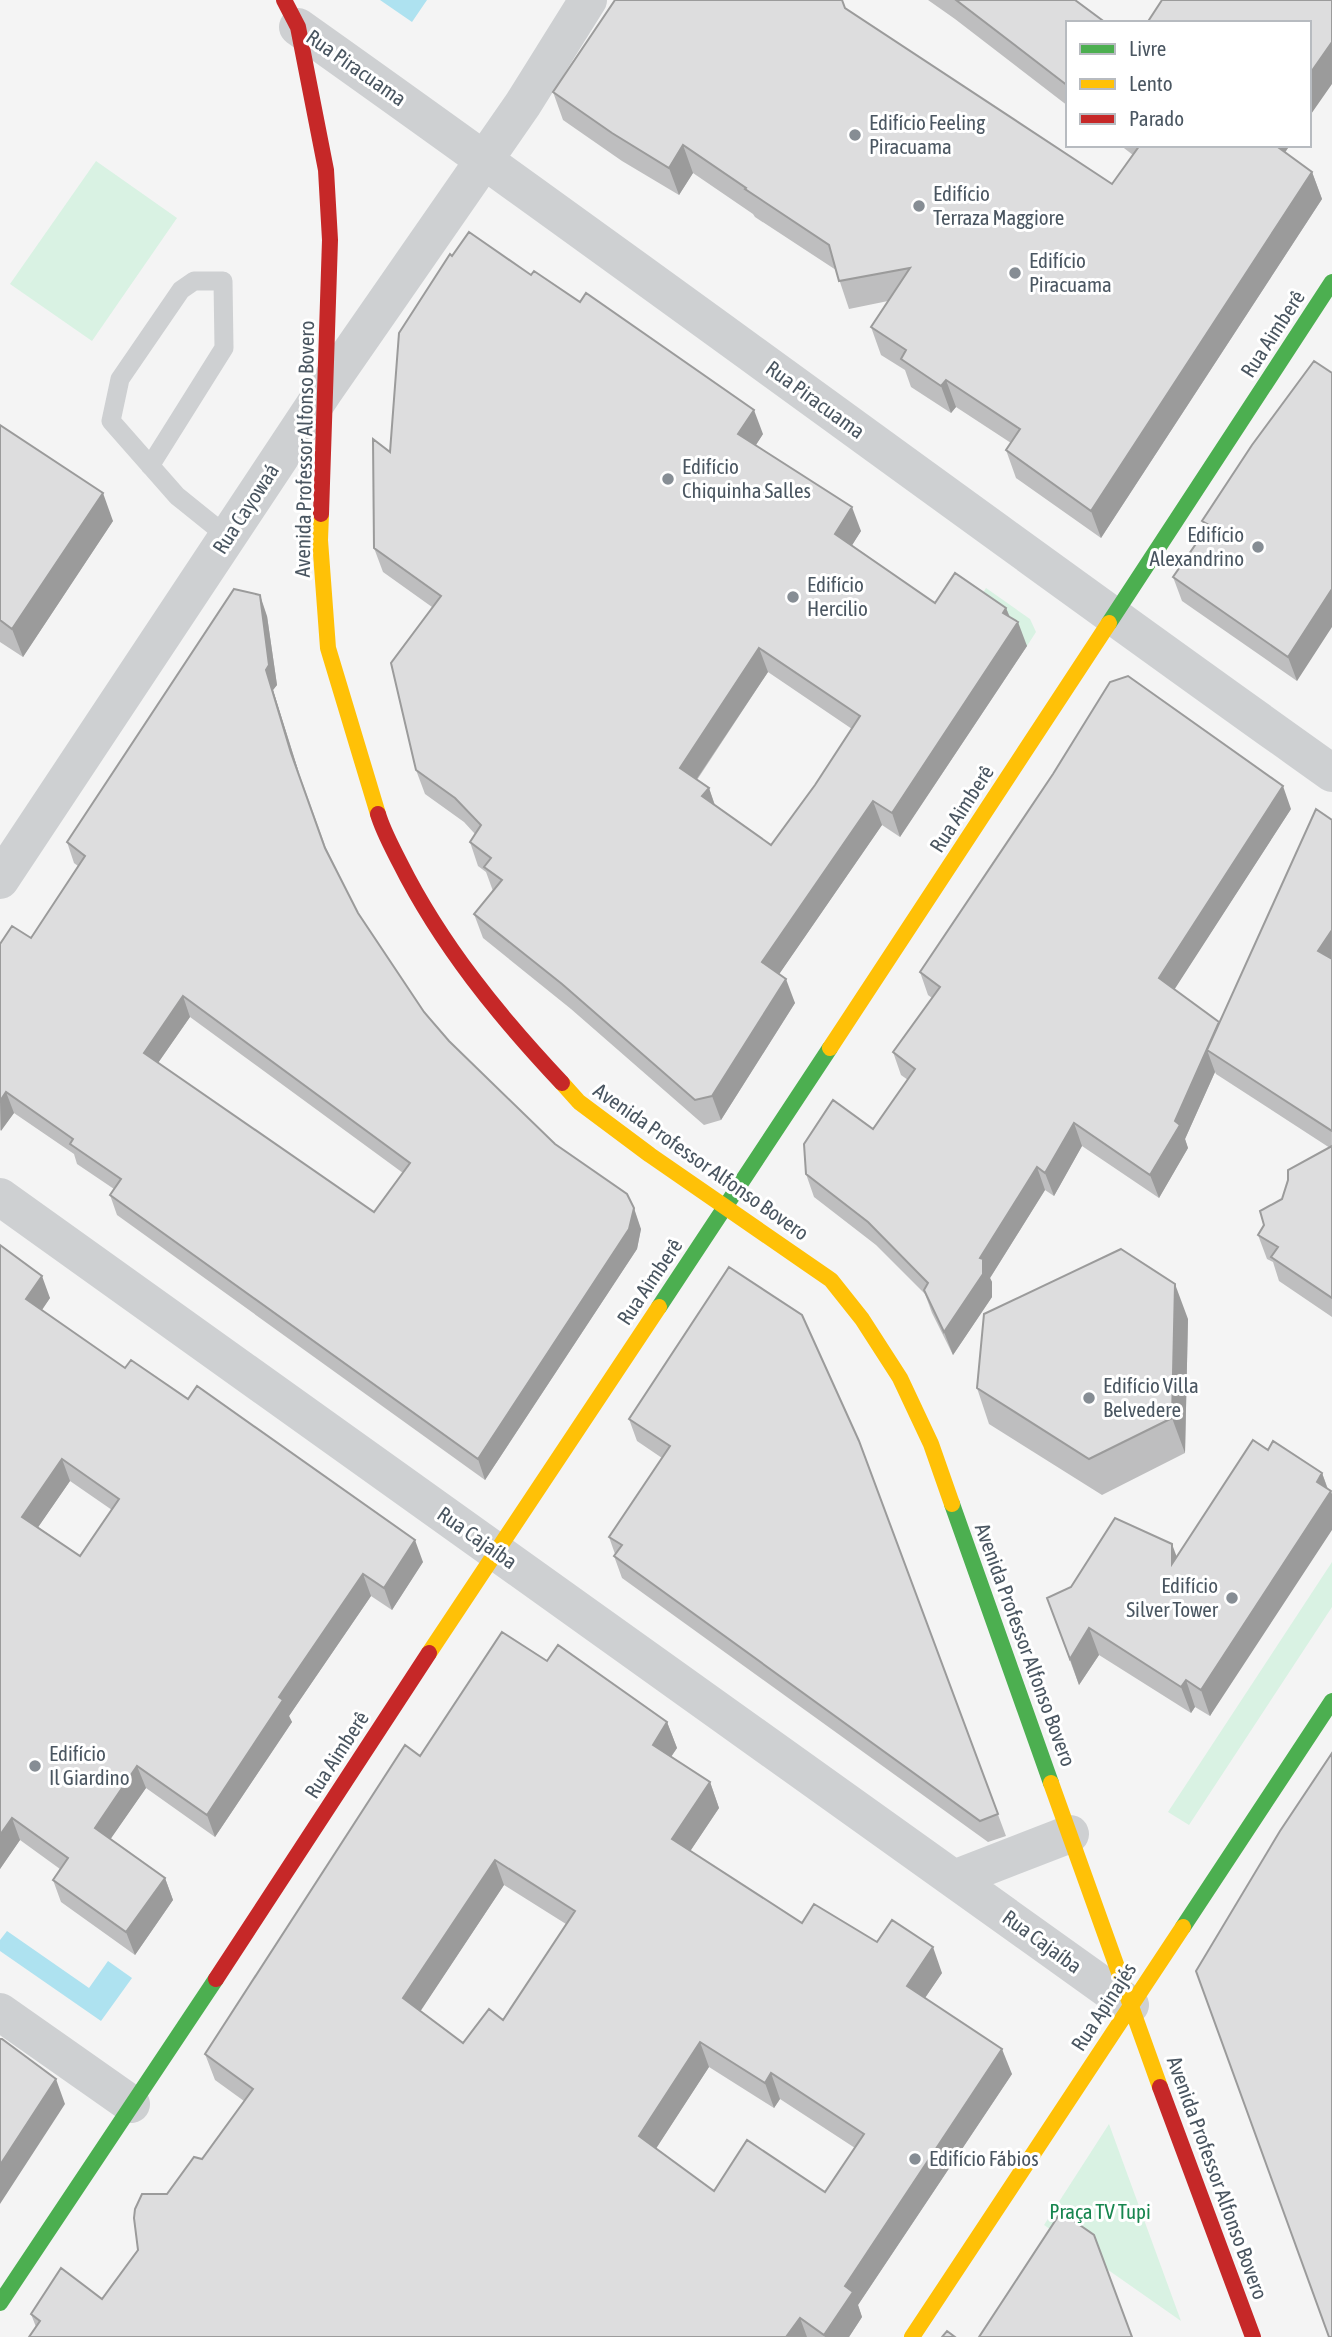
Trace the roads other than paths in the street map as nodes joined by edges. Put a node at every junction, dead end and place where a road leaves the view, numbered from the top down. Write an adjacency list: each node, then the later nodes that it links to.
1 (588, 0): 3 (street, Rua Cayowaá)
2 (291, 14): 3 (street, Rua Piracuama); 5 (street, Avenida Professor Alfonso Bovero)
3 (485, 159): 5 (street, Rua Cayowaá); 8 (street, Rua Piracuama)
4 (1332, 282): 8 (street, Rua Aimberê)
5 (324, 391): 7 (street, Rua Cayowaá); 12 (street, Avenida Professor Alfonso Bovero)
6 (150, 466): 6 (lane); 7 (lane)
7 (228, 537): 10 (street, Rua Cayowaá)
8 (1112, 617): 9 (street, Rua Piracuama); 12 (street, Rua Aimberê)
9 (1332, 773)
10 (0, 880)
11 (0, 1197): 13 (street, Rua Cajaíba)
12 (726, 1206): 13 (street, Rua Aimberê); 15 (street, Avenida Professor Alfonso Bovero)
13 (496, 1551): 16 (street, Rua Cajaíba); 19 (street, Rua Aimberê)
14 (1332, 1701): 17 (street, Rua Apinajés)
15 (1070, 1834): 16 (street); 17 (street, Avenida Professor Alfonso Bovero)
16 (954, 1879): 17 (street, Rua Cajaíba)
17 (1130, 2006): 21 (street, Rua Apinajés); 22 (street, Avenida Professor Alfonso Bovero)
18 (0, 2012): 19 (street)
19 (131, 2104): 20 (street, Rua Aimberê)
20 (0, 2303)
21 (912, 2337)
22 (1253, 2337)

